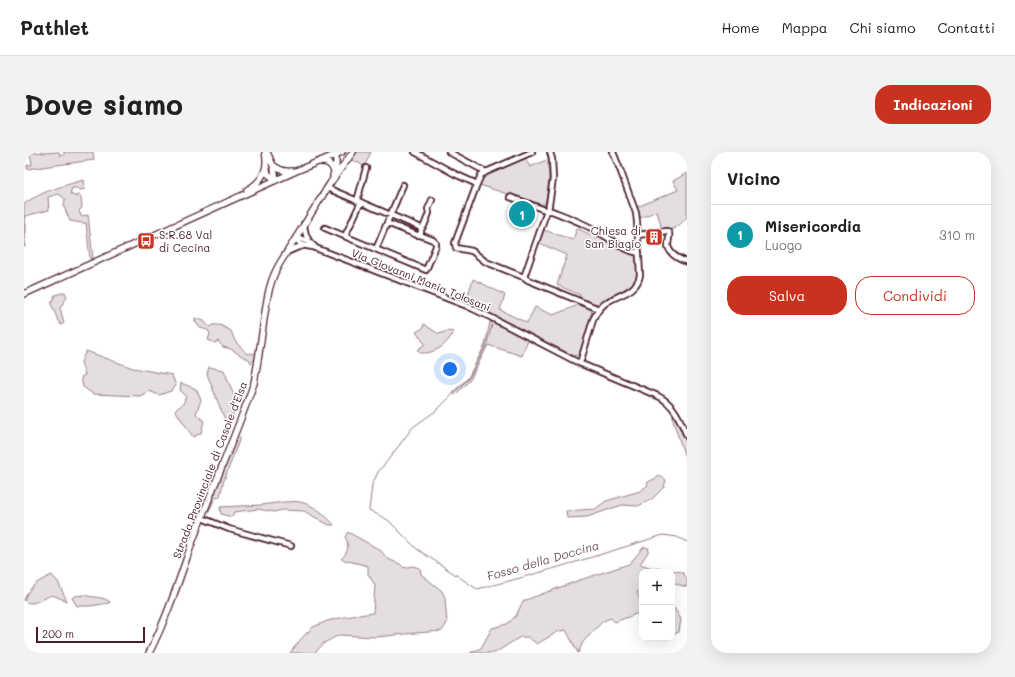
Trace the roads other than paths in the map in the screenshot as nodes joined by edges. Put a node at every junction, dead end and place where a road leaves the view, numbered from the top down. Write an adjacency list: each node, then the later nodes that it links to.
1 (266, 152): 11 (main road); 12 (main road)
2 (342, 152): 9 (main road)
3 (353, 152): 13 (main road, Strada Provinciale di Casole d'Elsa)
4 (415, 152): 20 (street)
5 (449, 152): 17 (street)
6 (532, 152): 17 (street)
7 (550, 152): 27 (street)
8 (613, 152): 34 (street)
9 (336, 154): 10 (main road); 13 (main road); 16 (main road)
10 (316, 162): 14 (main road); 16 (main road)
11 (274, 165): 14 (main road); 18 (main road)
12 (266, 166): 18 (main road); 26 (main road)
13 (342, 166): 19 (main road, Strada Provinciale di Casole d'Elsa)
14 (302, 168): 18 (main road)
15 (366, 168): 25 (street)
16 (334, 171): 19 (main road)
17 (486, 172): 20 (street)
18 (276, 180): 26 (main road)
19 (331, 182): 22 (main road, Strada Provinciale di Casole d'Elsa)
20 (477, 184): 44 (street)
21 (402, 185): 28 (street)
22 (327, 188): 25 (street); 30 (main road, Strada Provinciale di Casole d'Elsa)
23 (510, 197): 27 (street)
24 (432, 200): 32 (street)
25 (359, 202): 28 (street); 35 (street)
26 (212, 209): 45 (main road)
27 (548, 211): 42 (street); 44 (street)
28 (390, 215): 29 (street); 32 (street)
29 (387, 223): 33 (street); 40 (street)
30 (304, 224): 36 (main road, Strada Provinciale di Casole d'Elsa); 37 (street)
31 (325, 228): 35 (street)
32 (421, 229): 33 (street)
33 (420, 235): 40 (street)
34 (638, 235): 42 (street); 43 (street)
35 (345, 236): 40 (street)
36 (296, 238): 37 (street, Via Giovanni Maria Tolosani); 38 (street); 41 (main road, Strada Provinciale di Casole d'Elsa)
37 (309, 242): 39 (street, Via Giovanni Maria Tolosani)
38 (304, 246): 39 (street, Via Giovanni Maria Tolosani); 41 (street)
39 (318, 249): 47 (street, Via Giovanni Maria Tolosani)
40 (376, 249)
41 (287, 252): 49 (main road, Strada Provinciale di Casole d'Elsa)
42 (639, 253): 46 (street)
43 (687, 262)
44 (524, 276): 46 (street)
45 (24, 294)
46 (599, 309): 47 (street)
47 (579, 363): 48 (street, Via Giovanni Maria Tolosani)
48 (687, 436)
49 (202, 518): 50 (street); 51 (main road, Strada Provinciale di Casole d'Elsa)
50 (291, 546)
51 (149, 653)

